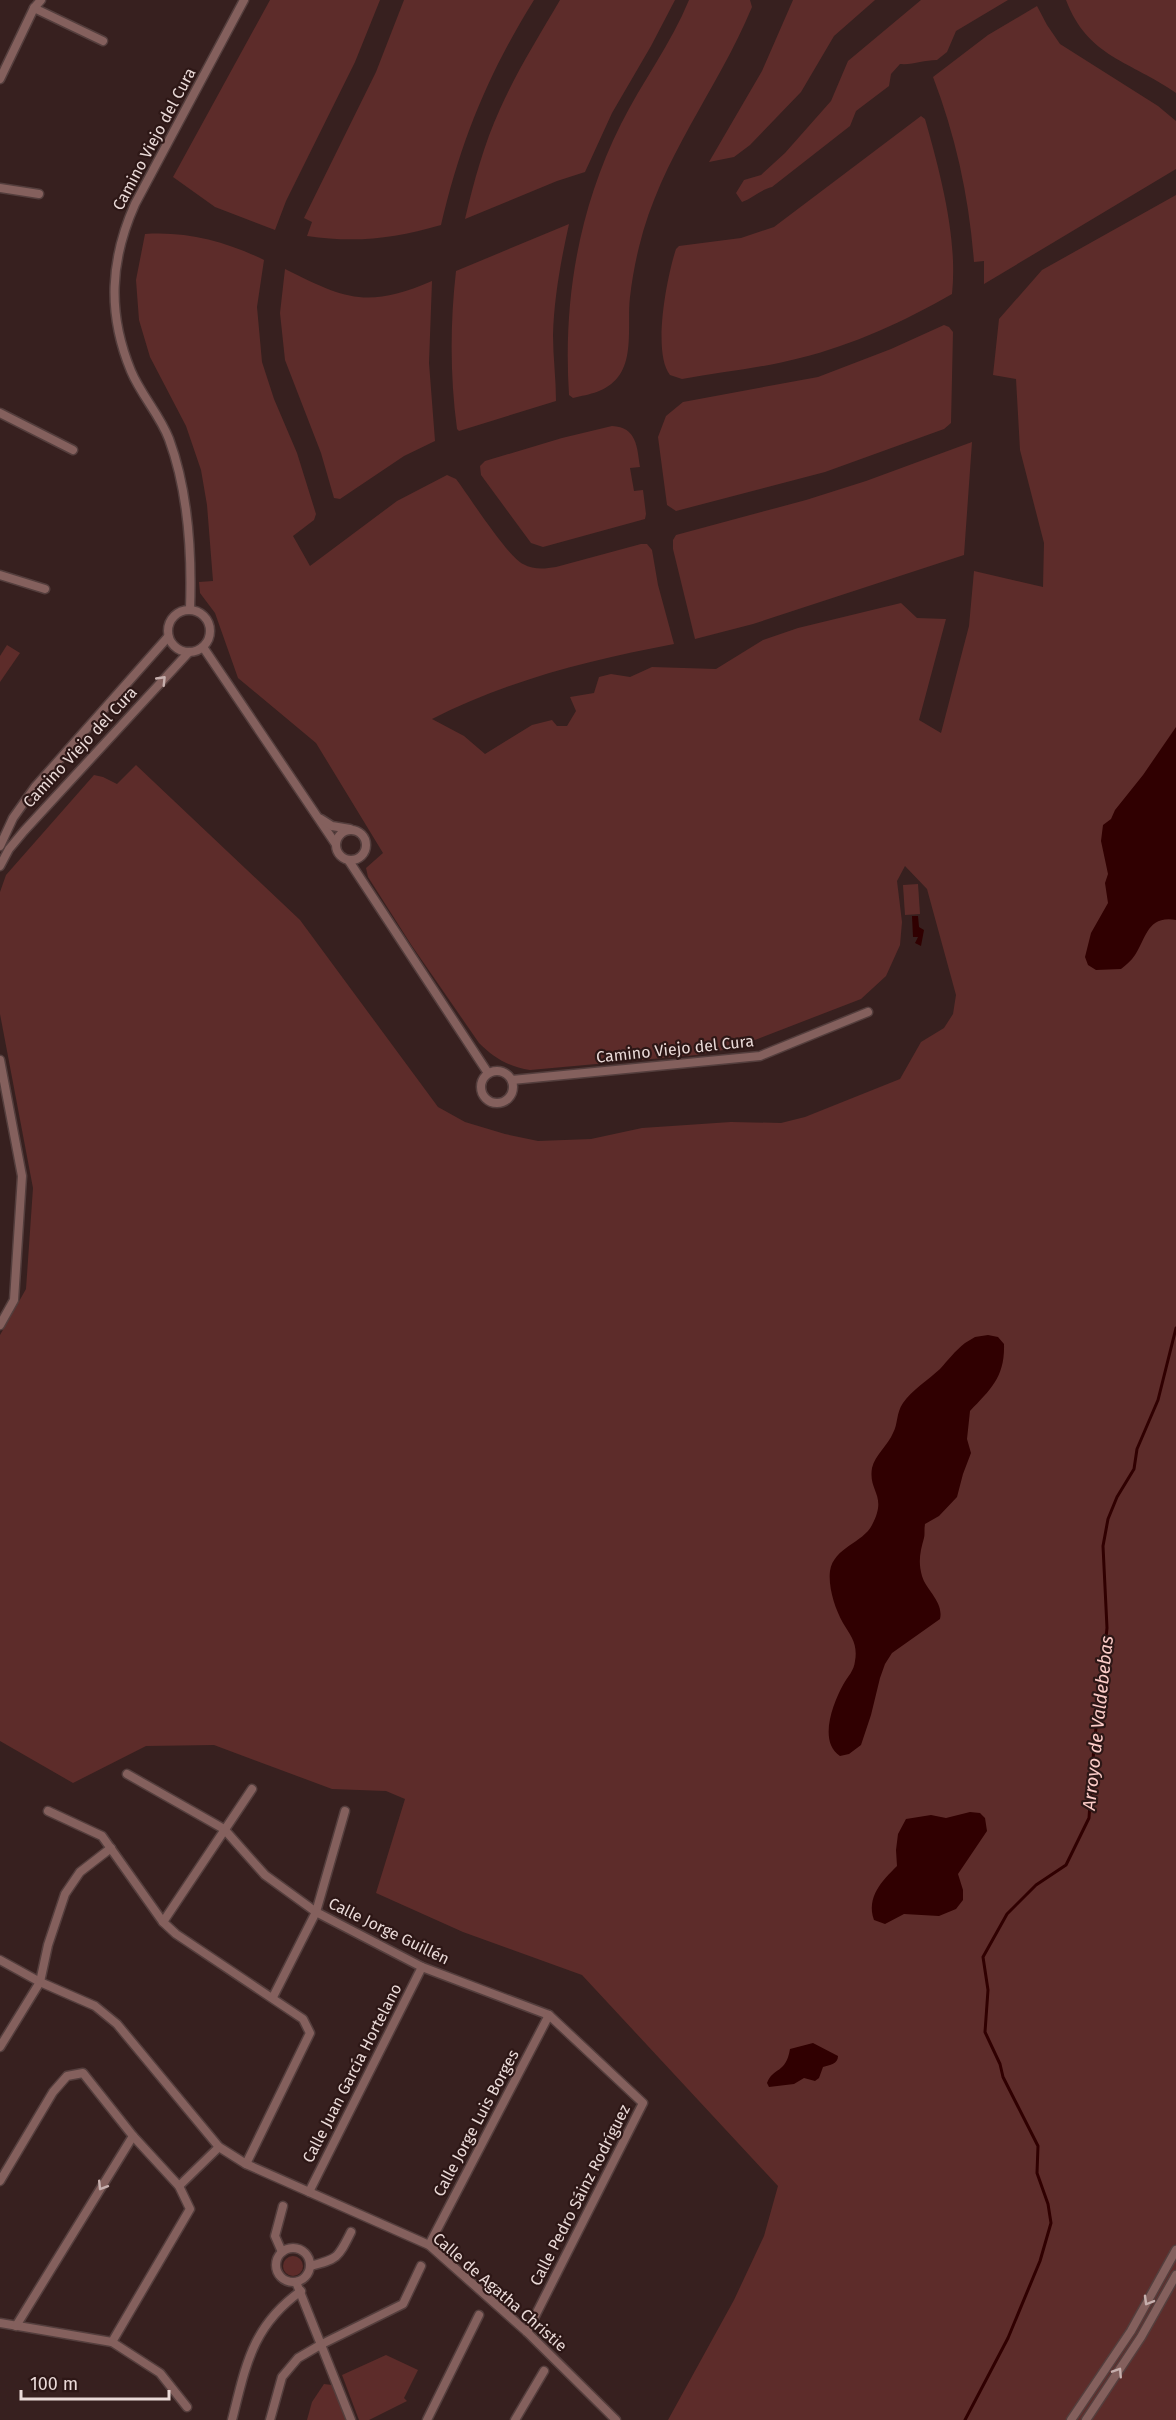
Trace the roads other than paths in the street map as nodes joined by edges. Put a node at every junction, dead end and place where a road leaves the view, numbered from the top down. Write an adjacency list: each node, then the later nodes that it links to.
1 (40, 0): 3 (street)
2 (244, 0): 12 (street, Camino Viejo del Cura)
3 (34, 8): 4 (street); 5 (street)
4 (103, 41)
5 (0, 79)
6 (0, 188): 7 (street)
7 (39, 194)
8 (0, 413): 9 (street)
9 (73, 450)
10 (0, 575): 11 (street)
11 (45, 589)
12 (190, 609): 13 (street); 14 (street)
13 (168, 637): 15 (street); 19 (street, Camino Viejo del Cura)
14 (204, 647): 15 (street); 16 (street)
15 (189, 652): 22 (street, Camino Viejo del Cura, one-way to 15)
16 (318, 817): 17 (street); 18 (street)
17 (350, 829): 18 (street); 20 (street)
18 (335, 843): 21 (street)
19 (0, 846)
20 (360, 858): 21 (street); 23 (street)
21 (349, 861): 23 (street)
22 (0, 866)
23 (364, 883): 26 (street)
24 (868, 1012): 27 (street, Camino Viejo del Cura)
25 (0, 1060): 28 (street)
26 (488, 1073): 27 (street); 27 (street)
27 (512, 1080)
28 (0, 1325)
29 (127, 1774): 33 (street, Calle Jorge Guillén)
30 (252, 1789): 33 (street)
31 (48, 1811): 34 (street)
32 (345, 1811): 35 (street)
33 (224, 1829): 35 (street, Calle Jorge Guillén); 36 (street)
34 (111, 1848): 36 (street); 39 (street)
35 (316, 1912): 38 (street, Calle Jorge Guillén); 40 (street)
36 (163, 1922): 40 (street)
37 (0, 1960): 39 (street, Calle de Agatha Christie)
38 (422, 1967): 41 (street, Calle Jorge Guillén); 49 (street, Calle Juan García Hortelano)
39 (40, 1982): 42 (street); 45 (street, Calle de Agatha Christie)
40 (273, 1997): 46 (street)
41 (549, 2015): 43 (street, Calle Jorge Guillén); 52 (street, Calle Jorge Luis Borges)
42 (0, 2047)
43 (643, 2103): 63 (street, Calle Pedro Sáinz Rodríguez)
44 (133, 2136): 47 (street); 48 (street); 62 (street, one-way to 62)
45 (219, 2147): 46 (street, Calle de Agatha Christie); 48 (street)
46 (246, 2164): 49 (street, Calle de Agatha Christie)
47 (0, 2181)
48 (179, 2186): 64 (street)
49 (309, 2192): 52 (street, Calle de Agatha Christie)
50 (283, 2206): 54 (street)
51 (351, 2232): 55 (street)
52 (429, 2245): 63 (street, Calle de Agatha Christie)
53 (1176, 2250): 74 (street, one-way to 74)
54 (282, 2252): 55 (street); 58 (street)
55 (310, 2266): 58 (street)
56 (420, 2266): 65 (street)
57 (1176, 2276): 75 (street, one-way to 57)
58 (296, 2282): 59 (street)
59 (301, 2291): 65 (street); 68 (street)
60 (479, 2314): 71 (street)
61 (0, 2323): 62 (street)
62 (16, 2326): 64 (street)
63 (527, 2332): 73 (street, Calle de Agatha Christie)
64 (112, 2342): 67 (street)
65 (321, 2344): 69 (street); 70 (street)
66 (544, 2371): 72 (street)
67 (187, 2407)
68 (232, 2420)
69 (270, 2420)
70 (351, 2420)
71 (427, 2420)
72 (515, 2420)
73 (616, 2420)
74 (1071, 2420)
75 (1086, 2420)

